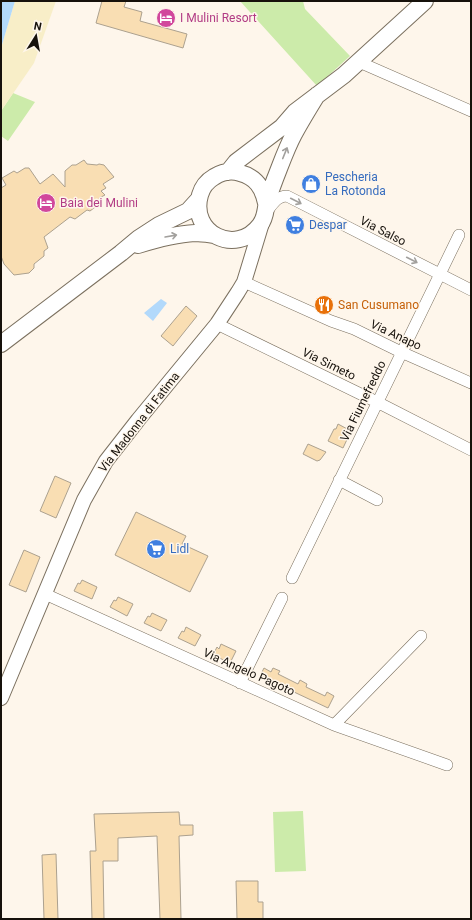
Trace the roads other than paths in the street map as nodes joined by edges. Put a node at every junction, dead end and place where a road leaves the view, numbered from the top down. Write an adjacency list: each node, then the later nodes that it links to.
1 (425, 1): 2 (main road)
2 (359, 62): 3 (main road); 4 (street)
3 (317, 95): 5 (main road); 7 (main road, one-way to 3)
4 (471, 111)
5 (228, 172): 6 (main road); 7 (main road)
6 (198, 200): 8 (main road); 11 (main road)
7 (265, 213): 10 (main road); 12 (street, Via Salso, one-way to 12); 13 (street, Via Madonna di Fatima)
8 (214, 235): 10 (main road); 11 (main road, one-way to 8)
9 (459, 235): 12 (street, Via Fiumefreddo)
10 (233, 240): 13 (street)
11 (121, 253): 16 (main road)
12 (440, 274): 14 (street, Via Salso); 17 (street, Via Fiumefreddo)
13 (246, 275): 15 (street, Via Madonna di Fatima); 17 (street, Via Anapo)
14 (471, 290)
15 (217, 324): 19 (street, Via Simeto); 24 (street, Via Madonna di Fatima)
16 (1, 344)
17 (402, 352): 18 (street, Via Anapo); 19 (street, Via Fiumefreddo)
18 (471, 383)
19 (377, 402): 20 (street, Via Simeto); 21 (street, Via Fiumefreddo)
20 (471, 450)
21 (339, 480): 22 (street); 23 (street, Via Fiumefreddo)
22 (377, 500)
23 (292, 578)
24 (45, 594): 27 (street, Via Angelo Pagoto); 28 (street, Via Madonna di Fatima)
25 (282, 598): 27 (street)
26 (421, 636): 29 (street)
27 (240, 683): 29 (street, Via Angelo Pagoto)
28 (1, 698)
29 (334, 725): 30 (street, Via Angelo Pagoto)
30 (447, 765)

